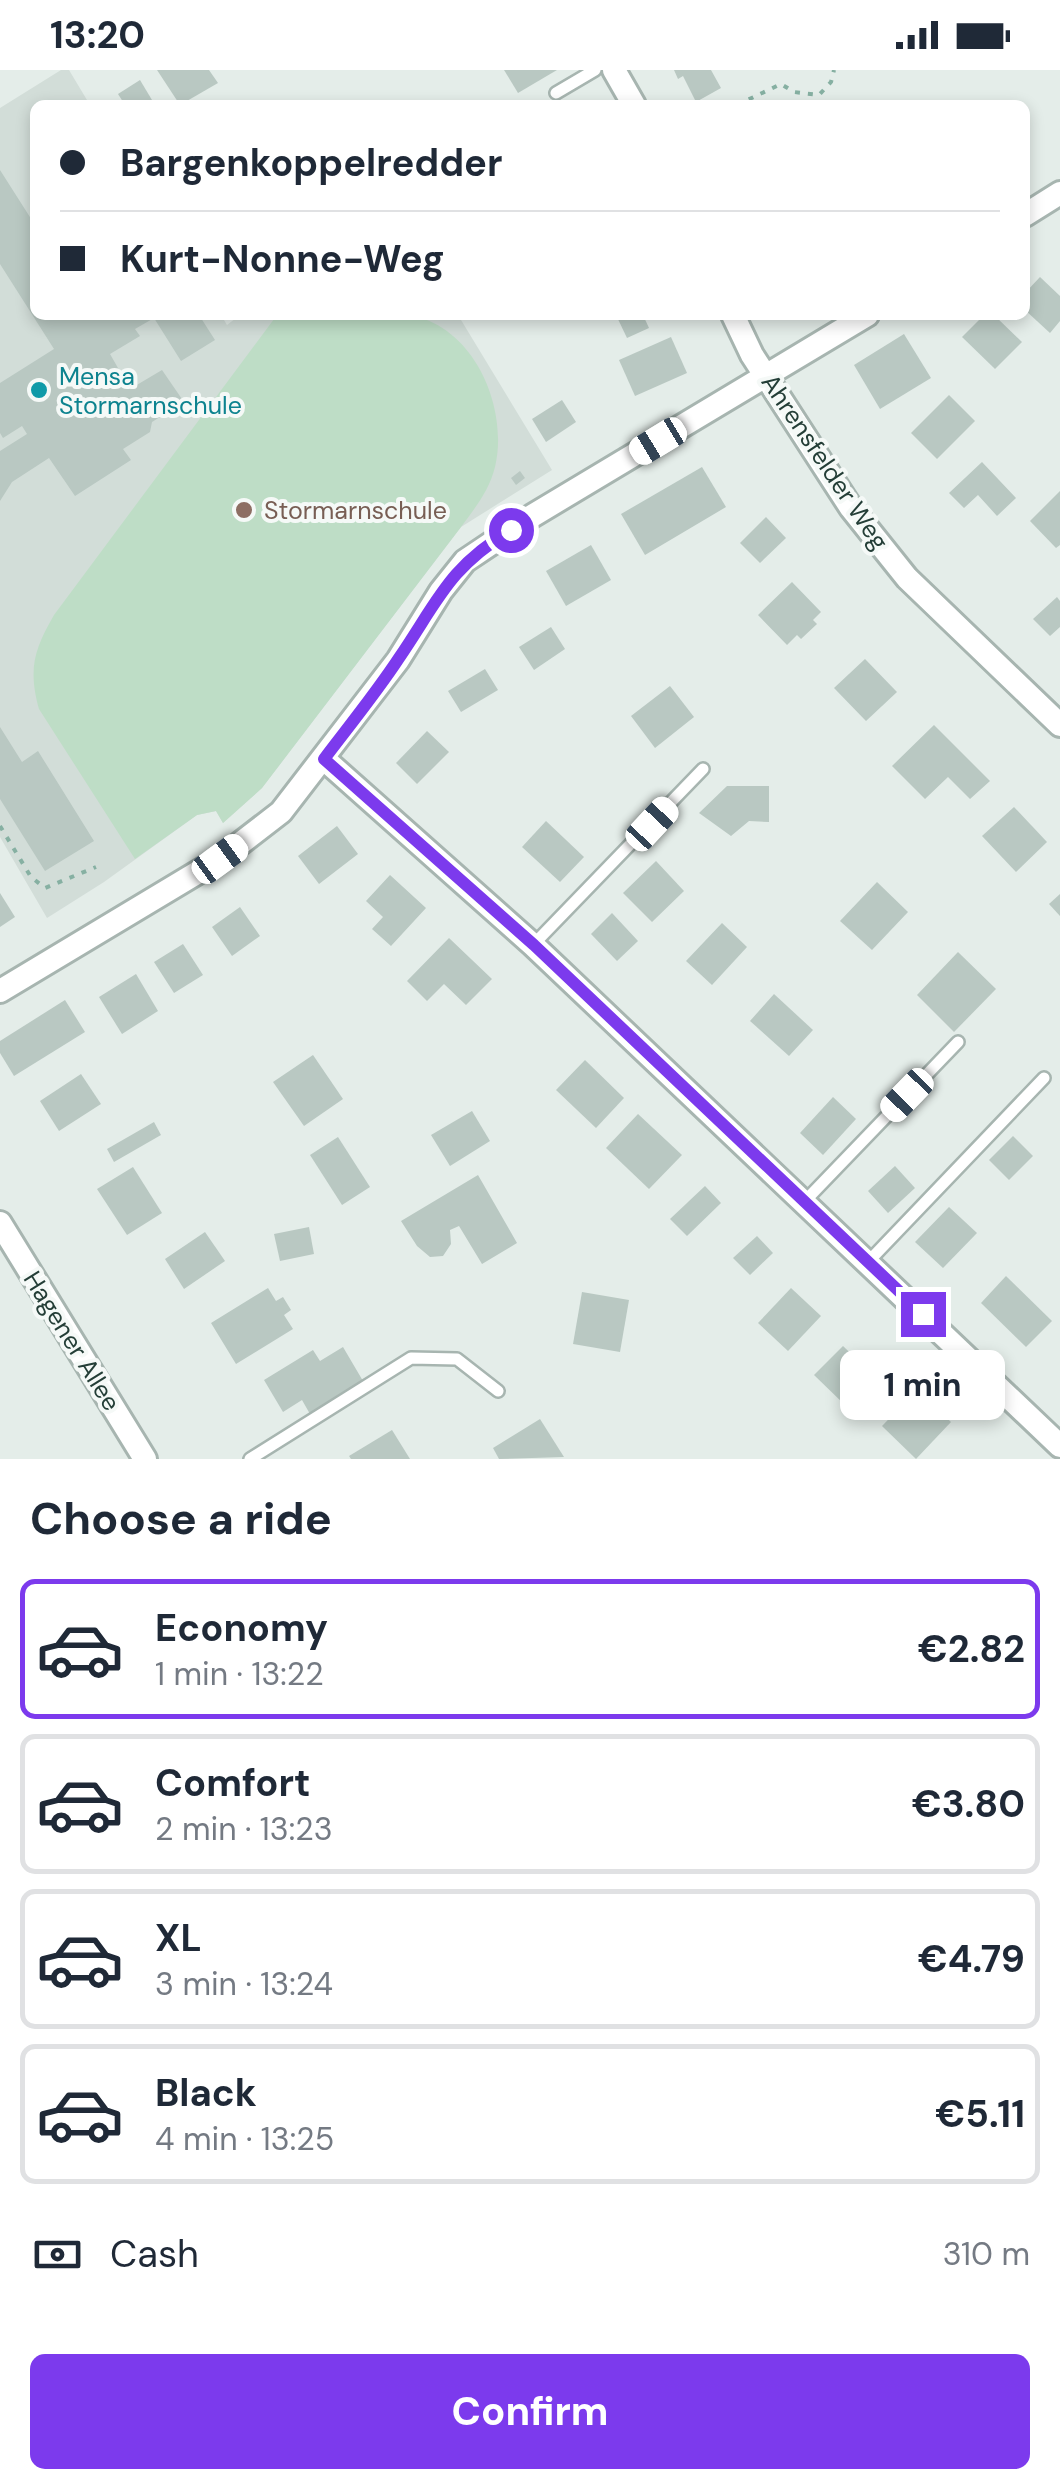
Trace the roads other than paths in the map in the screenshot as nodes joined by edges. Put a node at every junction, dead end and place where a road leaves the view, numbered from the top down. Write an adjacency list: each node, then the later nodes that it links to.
1 (595, 70): 3 (lane)
2 (614, 70): 4 (street)
3 (556, 92)
4 (631, 100)
5 (736, 320): 7 (street, Ahrensfelder Weg)
6 (859, 320): 7 (street)
7 (766, 376): 8 (street, Ahrensfelder Weg); 9 (street)
8 (1060, 725)
9 (324, 759): 11 (street); 12 (street)
10 (704, 769): 11 (lane)
11 (534, 945): 15 (street)
12 (0, 992)
13 (958, 1042): 15 (lane)
14 (1044, 1078): 17 (lane)
15 (805, 1201): 17 (street)
16 (0, 1224): 20 (street, Hagener Allee)
17 (868, 1262): 19 (street)
18 (498, 1392): 21 (lane)
19 (1060, 1446)
20 (145, 1459)
21 (250, 1459)

